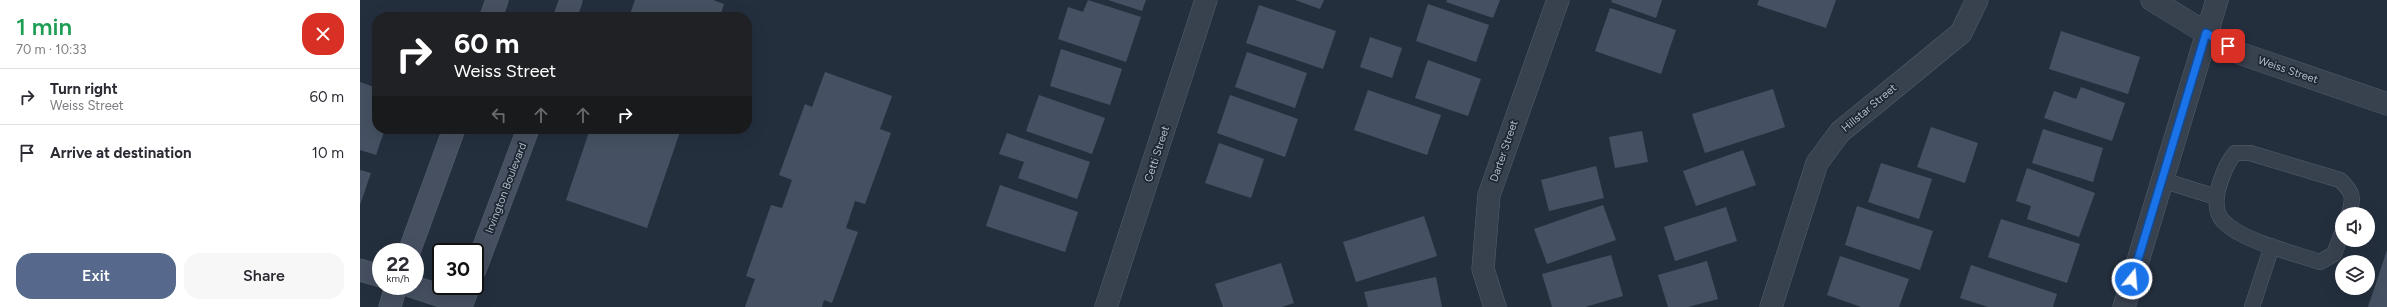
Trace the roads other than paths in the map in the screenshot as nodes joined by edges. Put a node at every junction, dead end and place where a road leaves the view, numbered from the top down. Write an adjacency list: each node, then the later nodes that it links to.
1 (497, 0): 8 (main road)
2 (571, 0): 9 (main road)
3 (1206, 0): 26 (street, Cetti Street)
4 (1558, 0): 28 (street, Darter Street)
5 (1977, 0): 29 (street, Hillstar Street)
6 (2152, 0): 10 (street, Weiss Street)
7 (2217, 0): 10 (street)
8 (493, 12)
9 (567, 12)
10 (2206, 33): 11 (street, Weiss Street); 14 (street)
11 (2387, 104)
12 (452, 134): 17 (main road)
13 (526, 134): 18 (main road, Irvington Boulevard)
14 (2162, 180): 15 (lane); 30 (street)
15 (2216, 197): 16 (lane); 19 (lane)
16 (2351, 207)
17 (412, 243)
18 (484, 246)
19 (2272, 246): 20 (lane); 31 (lane)
20 (2337, 247)
21 (360, 270): 22 (main road)
22 (372, 273)
23 (424, 289): 25 (main road)
24 (393, 295): 27 (main road)
25 (464, 299)
26 (1113, 305)
27 (390, 307)
28 (1495, 307)
29 (1771, 307)
30 (2124, 307)
31 (2252, 307)

